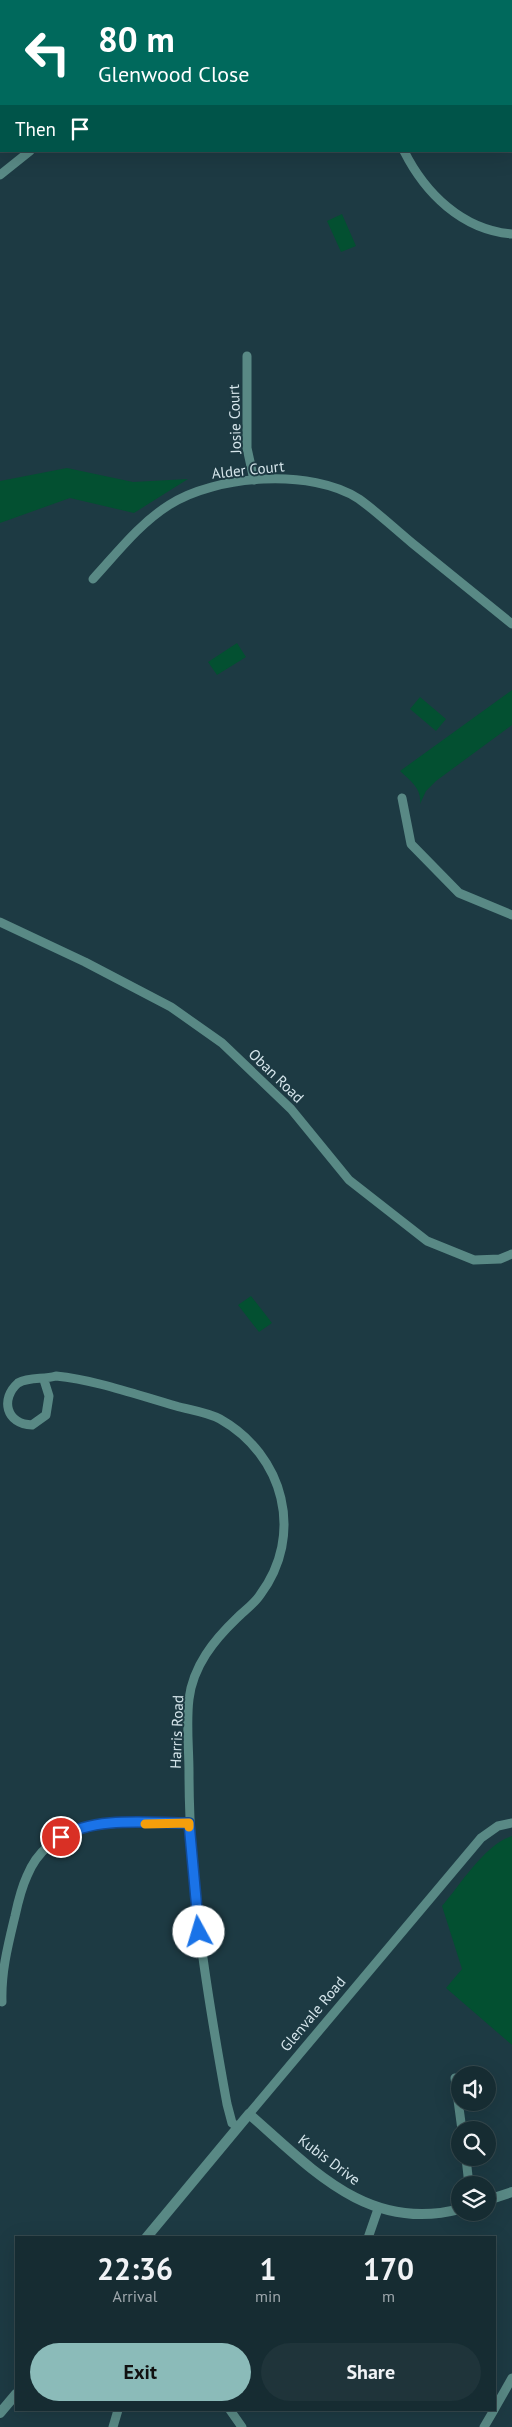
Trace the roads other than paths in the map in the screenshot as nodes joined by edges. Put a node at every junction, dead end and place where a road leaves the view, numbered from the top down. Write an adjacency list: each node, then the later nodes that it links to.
1 (29, 152): 3 (street)
2 (405, 152): 4 (street)
3 (0, 175)
4 (512, 234)
5 (248, 356): 6 (street, Josie Court)
6 (254, 480): 7 (street, Alder Court); 8 (street, Alder Court)
7 (93, 579)
8 (512, 624)
9 (402, 798): 10 (street)
10 (512, 915)
11 (0, 922): 12 (street, Oban Road)
12 (512, 1254)
13 (44, 1380): 13 (street, Harris Road); 14 (street, Harris Road)
14 (189, 1823): 16 (street); 18 (street, Harris Road)
15 (512, 1823): 17 (street, Glenvale Road)
16 (2, 2002)
17 (249, 2114): 18 (street, Glenvale Road); 21 (street, Kubis Drive)
18 (238, 2127): 23 (street, Glenvale Road)
19 (512, 2192): 20 (street)
20 (496, 2197)
21 (378, 2209): 22 (street, Kubis Drive); 24 (street)
22 (451, 2211)
23 (148, 2236)
24 (369, 2236)
25 (512, 2378): 27 (street)
26 (15, 2395): 31 (street)
27 (496, 2406)
28 (118, 2411): 32 (street)
29 (231, 2411): 33 (street)
30 (493, 2411): 34 (street)
31 (0, 2413)
32 (113, 2427)
33 (242, 2427)
34 (484, 2427)

